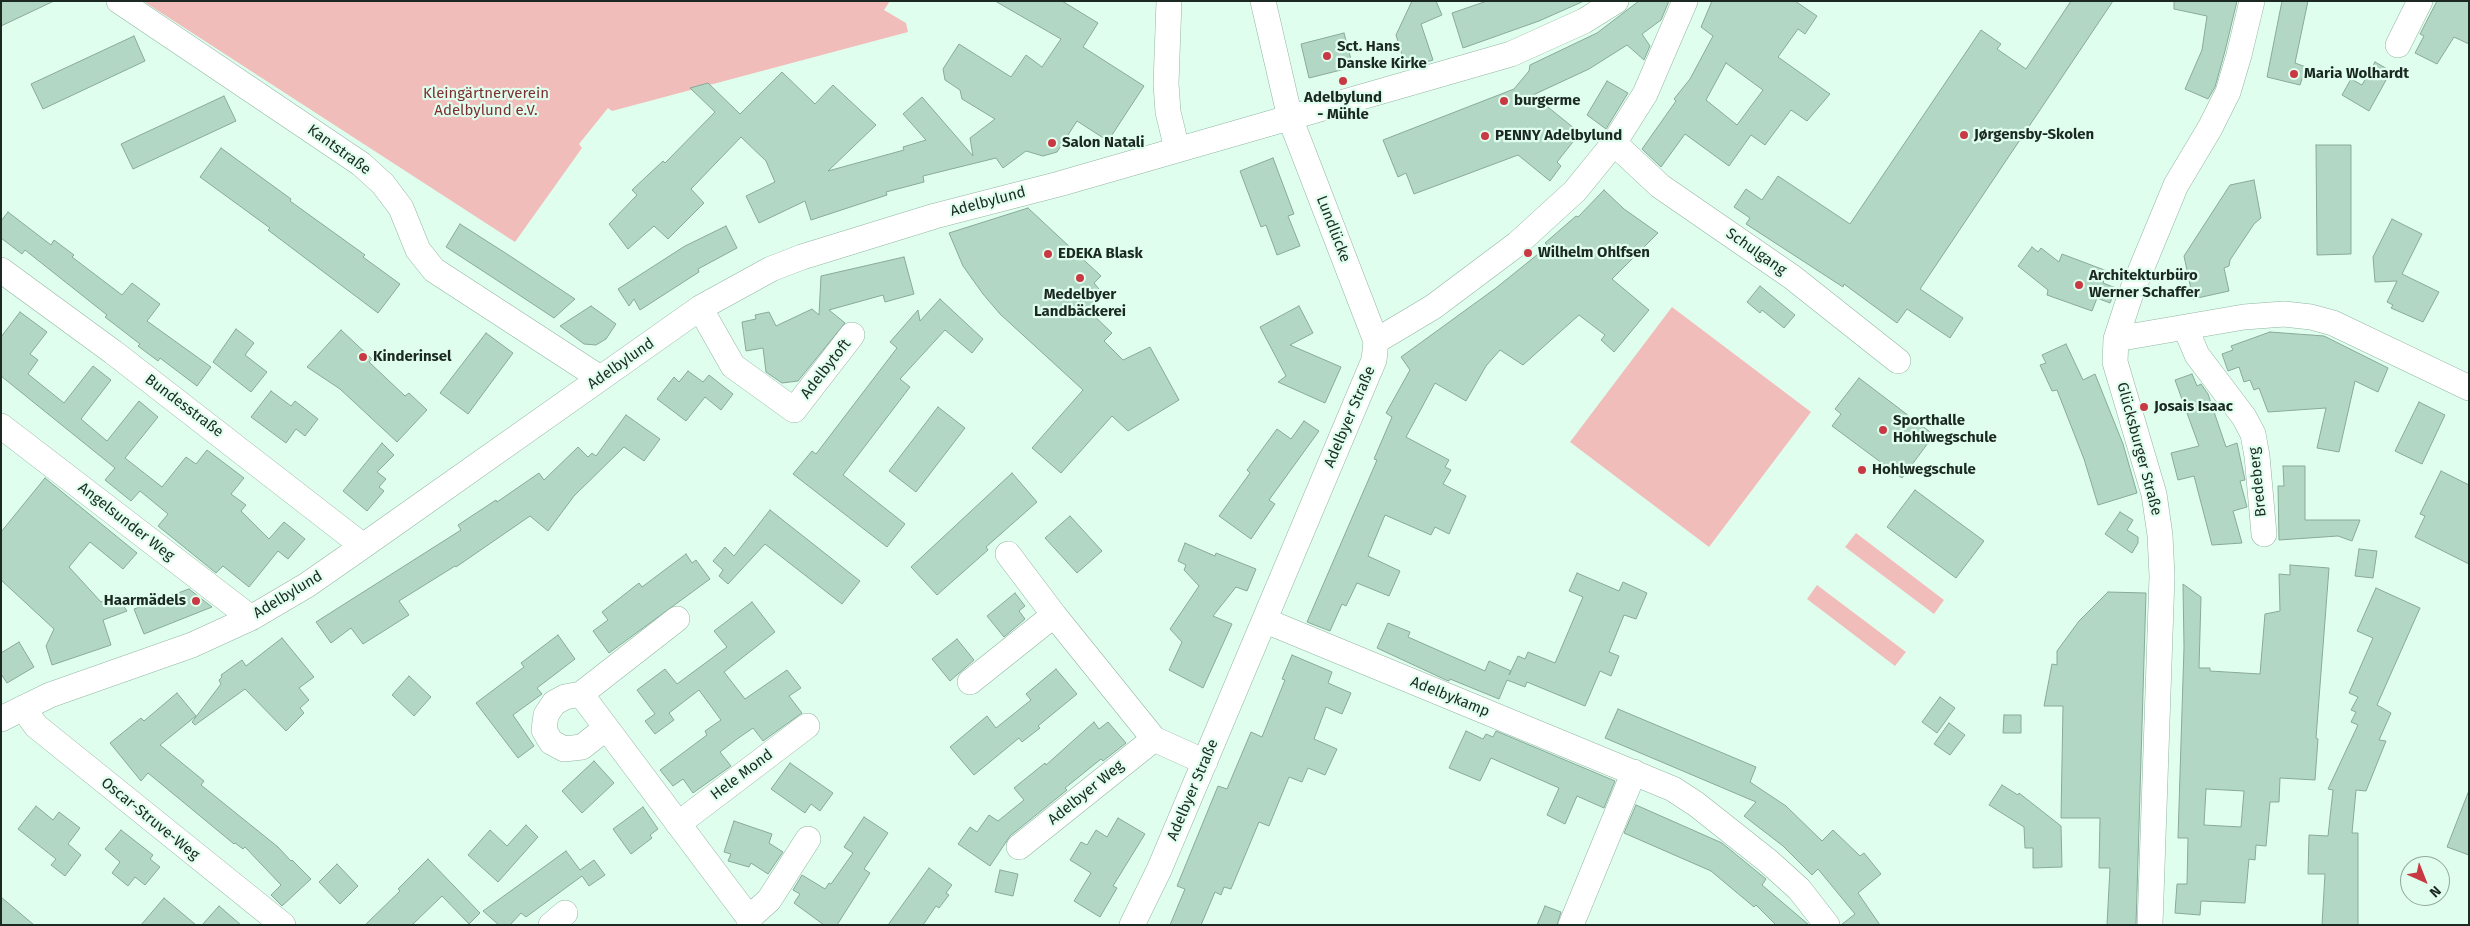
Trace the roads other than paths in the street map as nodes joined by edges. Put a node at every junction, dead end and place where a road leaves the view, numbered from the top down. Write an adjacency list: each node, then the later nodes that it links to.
1 (120, 1): 19 (street, Kantstraße)
2 (1262, 1): 9 (street, Lundlücke)
3 (1616, 1): 9 (street, Adelbylund)
4 (1685, 1): 10 (street)
5 (2252, 1): 16 (street, Glücksburger Straße)
6 (2420, 1): 8 (street)
7 (1168, 5): 11 (street)
8 (2398, 45)
9 (1290, 118): 11 (street, Adelbylund); 17 (street, Lundlücke)
10 (1614, 143): 17 (street); 18 (street, Schulgang)
11 (1177, 149): 13 (street, Adelbylund)
12 (1, 270): 23 (street, Bundesstraße)
13 (700, 308): 15 (street, Adelbytoft); 19 (street, Adelbylund)
14 (2186, 329): 16 (street); 20 (street); 22 (street, Bredeberg)
15 (852, 335)
16 (2116, 339): 45 (street, Glücksburger Straße)
17 (1376, 341): 28 (street, Adelbyer Straße)
18 (1898, 361)
19 (600, 378): 23 (street, Adelbylund)
20 (2469, 388)
21 (1, 426): 26 (street, Angelsunder Weg)
22 (2264, 534)
23 (363, 546): 26 (street, Adelbylund)
24 (1008, 554): 25 (street)
25 (1054, 615): 29 (street); 34 (street)
26 (251, 618): 31 (street, Adelbylund)
27 (676, 619): 30 (street)
28 (1266, 621): 35 (street, Adelbyer Straße); 36 (street, Adelbykamp)
29 (970, 682)
30 (582, 694): 33 (street); 33 (street)
31 (12, 713): 41 (street, Oscar-Struve-Weg)
32 (807, 726): 37 (street, Hele Mond)
33 (606, 728): 37 (street)
34 (1154, 739): 35 (street); 39 (street, Adelbyer Weg)
35 (1205, 762): 42 (street, Adelbyer Straße)
36 (1634, 772): 43 (street); 44 (street, Adelbykamp)
37 (678, 824): 40 (street)
38 (808, 839): 40 (street)
39 (1019, 847)
40 (749, 921)
41 (283, 925)
42 (1132, 925)
43 (1572, 925)
44 (1827, 925)
45 (2150, 925)

